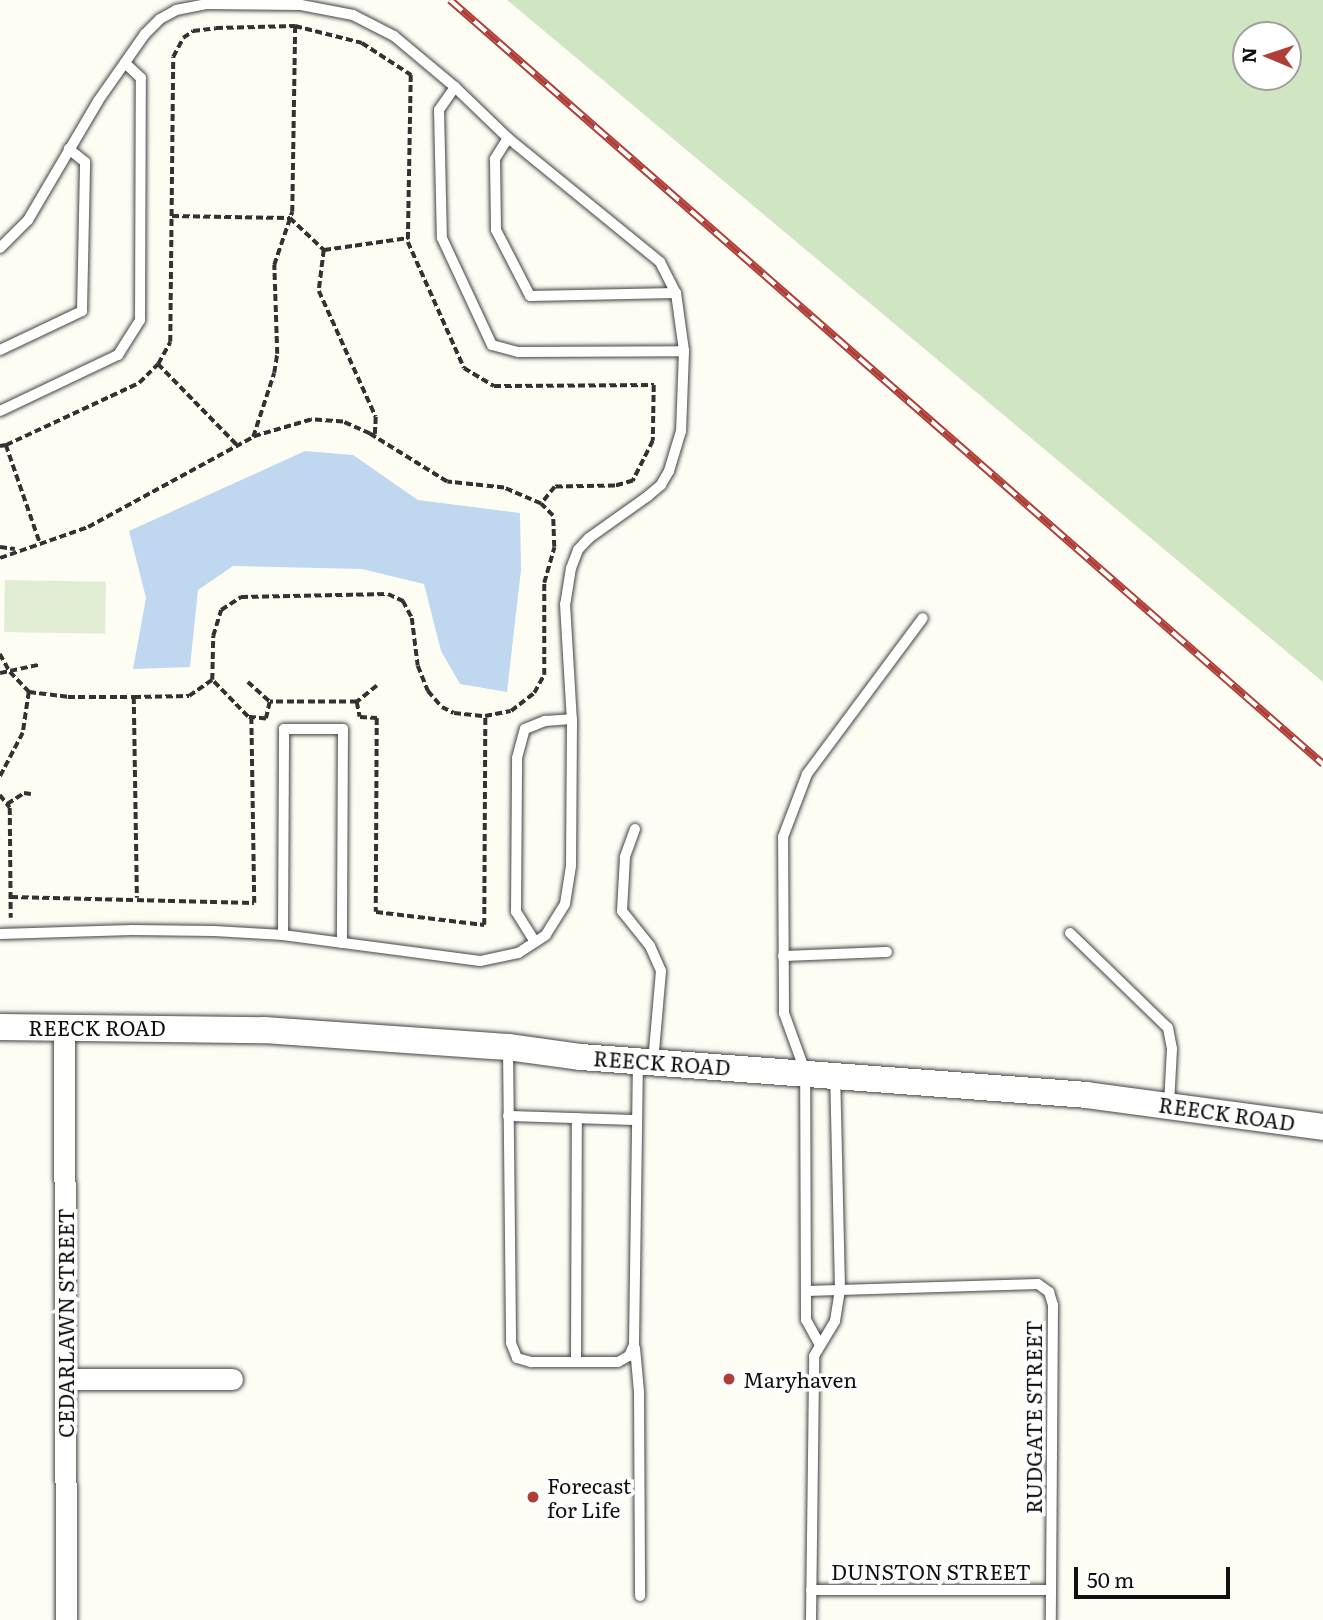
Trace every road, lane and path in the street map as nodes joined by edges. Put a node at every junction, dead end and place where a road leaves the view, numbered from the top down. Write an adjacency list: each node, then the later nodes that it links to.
1 (294, 5): 2 (path); 3 (lane); 4 (lane)
2 (295, 26): 7 (path); 8 (path); 9 (path)
3 (125, 63): 6 (lane); 16 (lane)
4 (455, 87): 5 (lane); 14 (lane)
5 (508, 138): 12 (lane); 12 (lane)
6 (69, 149): 10 (lane); 13 (lane)
7 (172, 216): 8 (path); 15 (path)
8 (290, 218): 11 (path); 17 (path)
9 (408, 238): 11 (path); 22 (path)
10 (0, 248)
11 (324, 250): 18 (path)
12 (676, 293): 14 (lane)
13 (0, 350)
14 (684, 351): 41 (lane)
15 (158, 364): 19 (path); 21 (path)
16 (0, 411)
17 (253, 437): 18 (path); 21 (path)
18 (375, 438): 22 (path)
19 (6, 444): 20 (path); 23 (path)
20 (0, 446)
21 (237, 446): 23 (path)
22 (541, 504): 39 (path)
23 (40, 542): 25 (path)
24 (0, 547): 25 (path)
25 (18, 549): 26 (path)
26 (0, 558)
27 (923, 618): 55 (lane)
28 (0, 654): 30 (path)
29 (38, 665): 30 (path)
30 (10, 672): 31 (path); 35 (path)
31 (0, 673)
32 (212, 680): 36 (path); 39 (path); 40 (path)
33 (247, 682): 37 (path)
34 (377, 686): 38 (path)
35 (29, 692): 36 (path); 42 (path)
36 (134, 697): 48 (path)
37 (270, 702): 38 (path); 40 (path)
38 (358, 702): 39 (path)
39 (485, 716)
40 (251, 718): 48 (path)
41 (572, 719): 52 (lane); 52 (lane)
42 (0, 777)
43 (31, 794): 45 (path)
44 (0, 795): 45 (path)
45 (7, 804): 47 (path)
46 (635, 829): 59 (lane)
47 (10, 898): 48 (path); 50 (path)
48 (137, 898)
49 (1070, 933): 62 (lane)
50 (5, 934): 51 (lane)
51 (283, 935): 53 (lane); 53 (lane)
52 (535, 942): 53 (lane)
53 (342, 943)
54 (887, 952): 55 (lane)
55 (783, 956): 60 (lane)
56 (0, 1027): 57 (street, REECK ROAD)
57 (64, 1027): 58 (street, REECK ROAD); 73 (street, CEDARLAWN STREET)
58 (508, 1047): 59 (street, REECK ROAD); 63 (lane)
59 (646, 1061): 60 (street, REECK ROAD); 65 (lane)
60 (804, 1072): 61 (street, REECK ROAD); 68 (lane)
61 (834, 1074): 62 (street, REECK ROAD); 67 (lane)
62 (1169, 1104): 66 (street, REECK ROAD)
63 (508, 1116): 64 (lane); 71 (lane)
64 (577, 1118): 65 (lane); 71 (lane)
65 (637, 1120): 69 (lane)
66 (1323, 1127)
67 (840, 1289): 68 (lane, RUDGATE STREET); 70 (lane); 75 (lane, RUDGATE STREET)
68 (806, 1291): 70 (lane)
69 (634, 1345): 71 (lane); 76 (lane)
70 (820, 1345): 74 (lane)
71 (576, 1362)
72 (232, 1378): 73 (street)
73 (66, 1379): 77 (street, CEDARLAWN STREET)
74 (811, 1590): 75 (lane, DUNSTON STREET); 78 (lane)
75 (1051, 1590): 79 (lane, RUDGATE STREET)
76 (640, 1596)
77 (66, 1620)
78 (811, 1620)
79 (1051, 1620)

